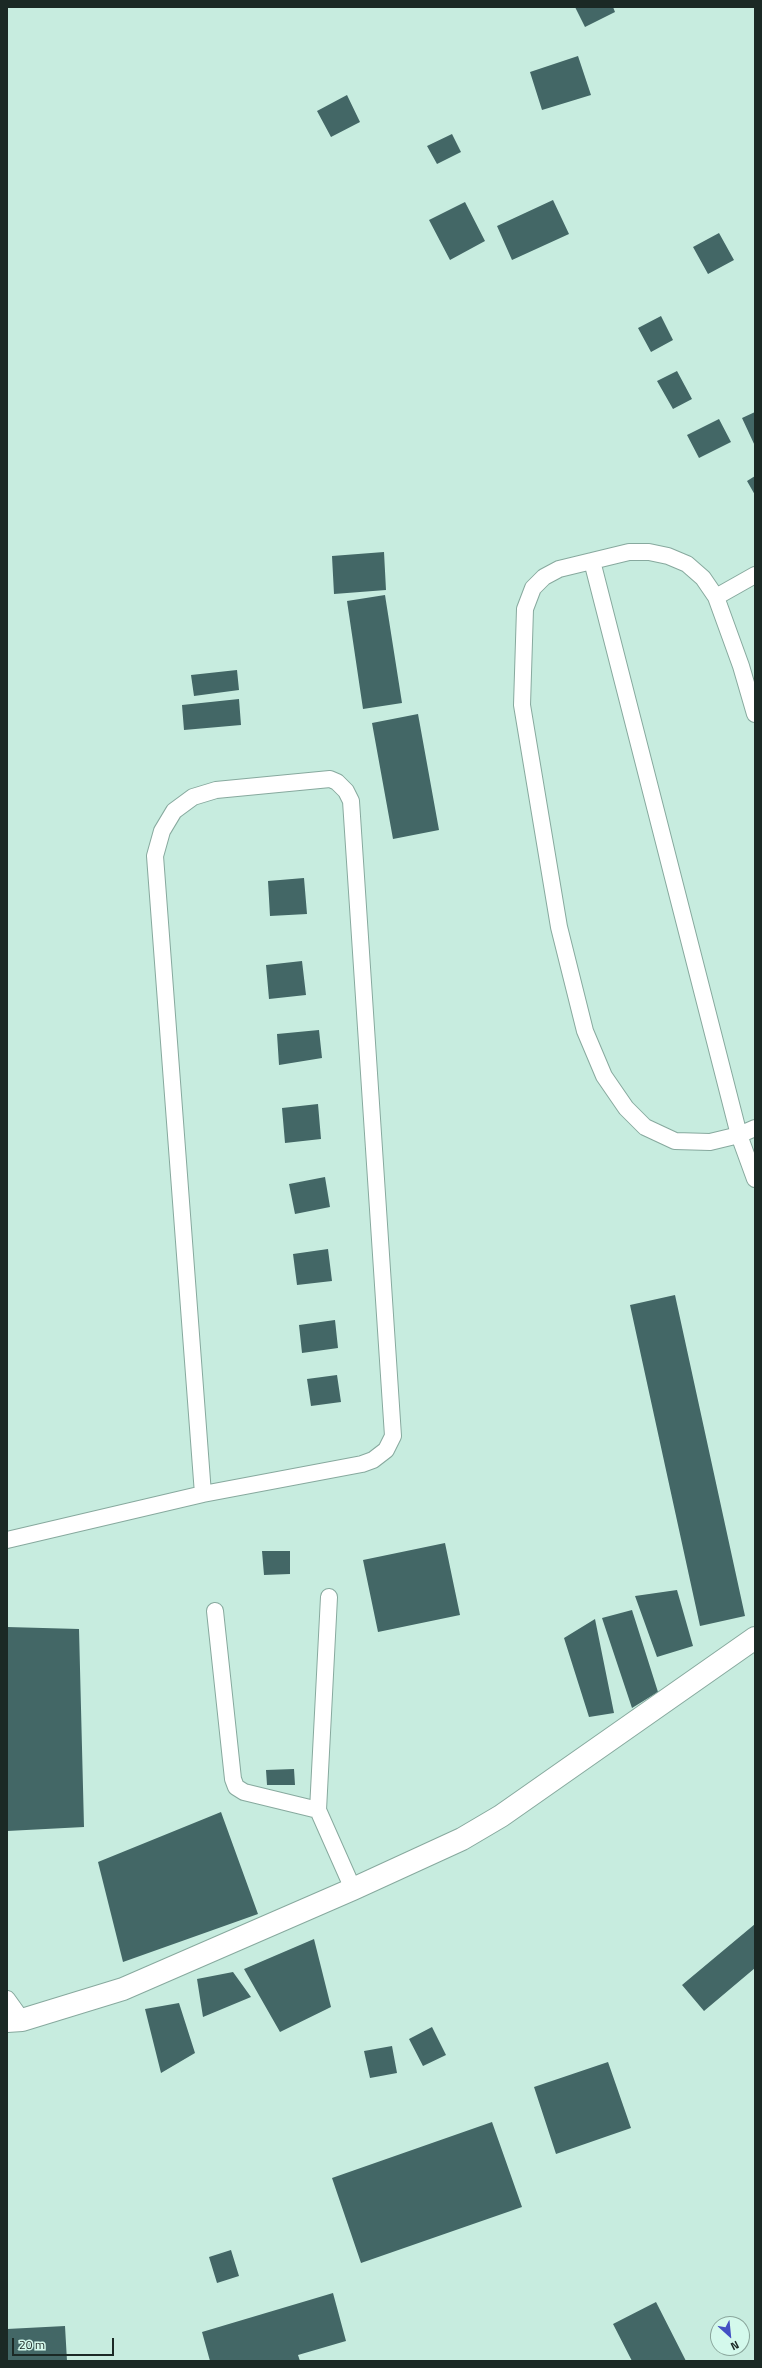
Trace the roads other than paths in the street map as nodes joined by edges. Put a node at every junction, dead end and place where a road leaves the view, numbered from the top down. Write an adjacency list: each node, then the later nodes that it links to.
1 (592, 561): 3 (lane); 6 (lane); 6 (lane)
2 (755, 575): 3 (lane)
3 (716, 597): 4 (lane)
4 (755, 714)
5 (755, 1128): 6 (lane)
6 (739, 1135): 7 (lane)
7 (755, 1179)
8 (204, 1494): 8 (lane); 9 (lane)
9 (7, 1540)
10 (329, 1597): 13 (lane)
11 (215, 1611): 13 (lane)
12 (755, 1638): 14 (street)
13 (318, 1810): 14 (lane)
14 (353, 1889): 16 (street)
15 (7, 1999): 16 (lane)
16 (14, 2021)

